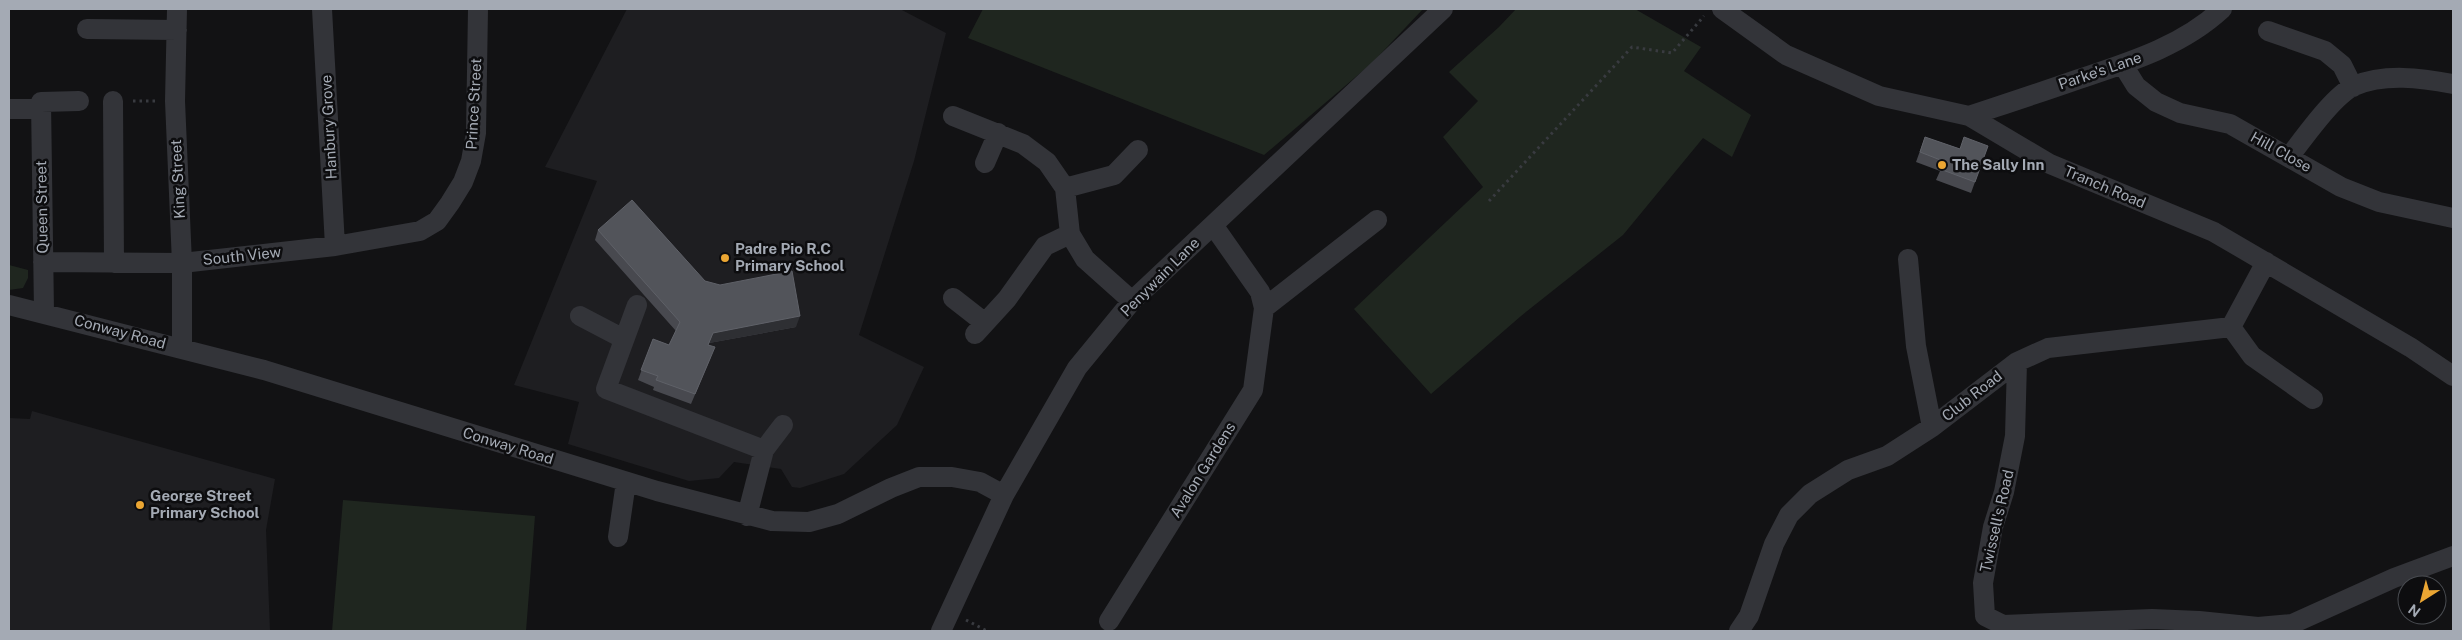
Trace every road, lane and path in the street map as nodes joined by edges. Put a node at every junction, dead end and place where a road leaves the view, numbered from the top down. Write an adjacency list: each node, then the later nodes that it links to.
1 (177, 9): 9 (street, King Street)
2 (322, 9): 31 (street, Hanbury Grove)
3 (478, 9): 28 (street, Prince Street)
4 (1443, 9): 29 (street, Penywain Lane)
5 (1711, 9): 25 (path)
6 (1722, 9): 19 (street, Tranch Road)
7 (2222, 9): 11 (street, Parke's Lane)
8 (87, 29): 9 (street)
9 (177, 30): 36 (street, King Street)
10 (2268, 31): 13 (street)
11 (2123, 65): 19 (street, Parke's Lane); 22 (street, Hill Close)
12 (2453, 84): 13 (street)
13 (2353, 87): 22 (street)
14 (79, 101): 16 (street)
15 (113, 101): 35 (street)
16 (41, 105): 17 (street); 33 (street, Queen Street)
17 (9, 109)
18 (954, 116): 20 (street)
19 (1969, 116): 34 (street, Tranch Road)
20 (998, 133): 23 (street); 24 (street)
21 (1138, 150): 24 (street)
22 (2289, 157): 26 (street, Hill Close)
23 (985, 163)
24 (1065, 188): 30 (street)
25 (1489, 201)
26 (2453, 218)
27 (1377, 220): 41 (street)
28 (437, 221): 31 (street, South View)
29 (1213, 225): 38 (street, Penywain Lane); 41 (street, Avalon Gardens)
30 (1070, 234): 37 (street); 38 (street)
31 (335, 246): 36 (street, South View)
32 (1908, 259): 51 (street)
33 (43, 262): 35 (street, South View); 42 (street, Queen Street)
34 (2266, 262): 44 (street); 48 (street, Tranch Road)
35 (114, 263): 36 (street, South View)
36 (182, 263): 46 (street, King Street)
37 (953, 298)
38 (1132, 301): 54 (street, Penywain Lane)
39 (9, 305): 42 (street, Conway Road)
40 (637, 305): 45 (street)
41 (1264, 308): 58 (street, Avalon Gardens)
42 (44, 312): 46 (street, Conway Road)
43 (580, 316): 45 (street)
44 (2231, 327): 47 (street, Club Road); 49 (street)
45 (624, 339): 52 (street)
46 (182, 349): 53 (street, Conway Road)
47 (2016, 362): 51 (street, Club Road); 59 (street, Twissell's Road)
48 (2453, 376)
49 (2313, 400)
50 (783, 425): 52 (street)
51 (1932, 427): 61 (street, Club Road)
52 (764, 450): 55 (street)
53 (626, 482): 55 (street, Conway Road); 56 (street)
54 (1004, 494): 55 (street, Conway Road); 60 (street, Penywain Lane)
55 (747, 516)
56 (618, 537)
57 (2453, 556): 59 (street, Twissell's Road)
58 (1109, 621)
59 (2298, 628)
60 (941, 631)
61 (1738, 631)

